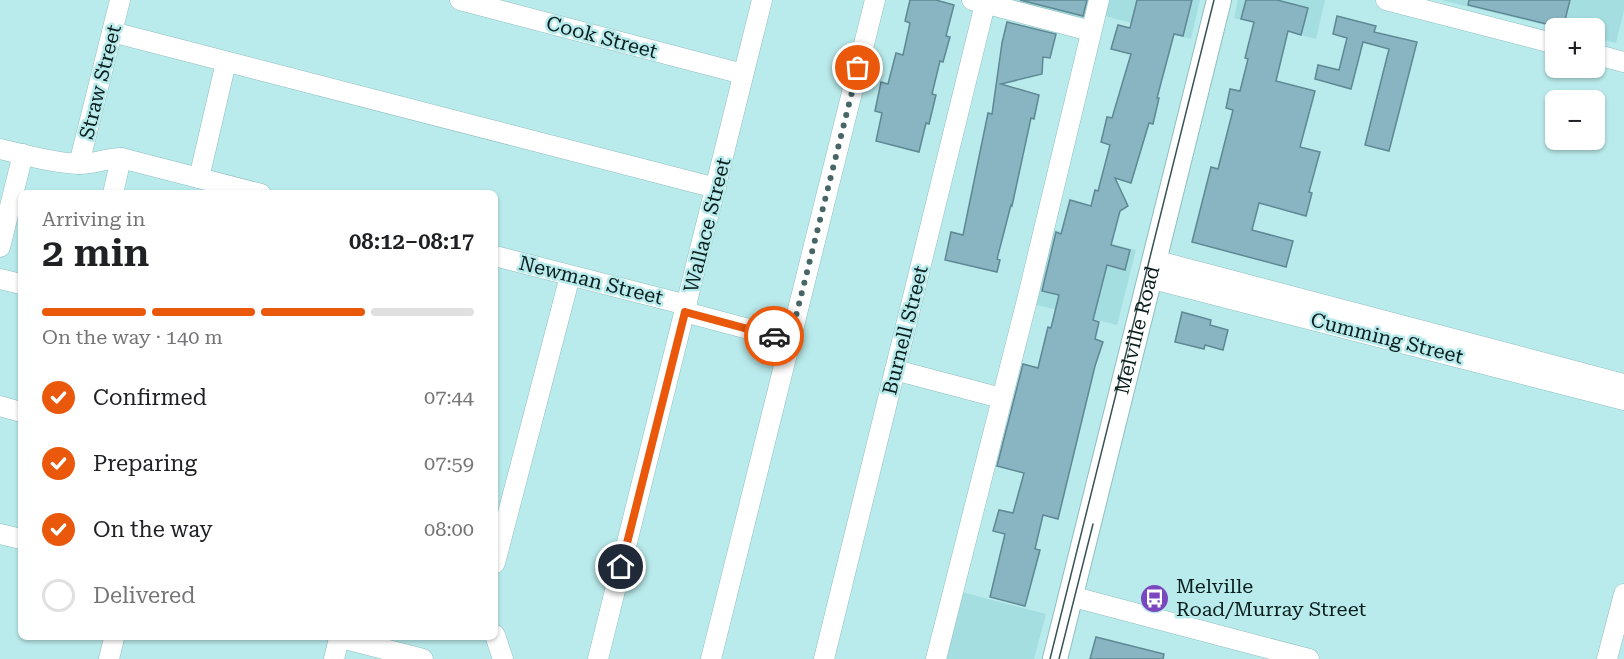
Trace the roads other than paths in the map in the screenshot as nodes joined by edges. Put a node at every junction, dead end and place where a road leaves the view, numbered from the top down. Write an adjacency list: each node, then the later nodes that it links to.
1 (120, 0): 10 (street, Straw Street)
2 (460, 0): 15 (street, Cook Street)
3 (762, 0): 15 (street, Wallace Street)
4 (875, 0): 31 (street)
5 (1099, 0): 9 (street)
6 (1219, 0): 26 (main road, Melville Road)
7 (981, 1): 9 (street); 33 (street, Burnell Street)
8 (1396, 1): 11 (street)
9 (1092, 31): 35 (street)
10 (112, 32): 13 (street); 19 (street, Straw Street)
11 (1545, 41)
12 (1605, 57): 14 (street)
13 (226, 62): 20 (street); 21 (street)
14 (1624, 62)
15 (743, 74): 21 (street, Wallace Street)
16 (0, 149): 17 (street)
17 (22, 154): 19 (street); 24 (street)
18 (121, 158): 19 (street); 20 (street); 23 (street)
19 (80, 164)
20 (198, 178): 22 (street)
21 (716, 188): 30 (street, Wallace Street)
22 (225, 189)
23 (114, 190)
24 (0, 248)
25 (498, 257): 27 (street, Newman Street)
26 (1152, 269): 32 (street, Cumming Street); 43 (main road, Melville Road)
27 (570, 276): 30 (street, Newman Street); 41 (street)
28 (0, 279): 29 (street)
29 (18, 284)
30 (686, 309): 31 (street, Newman Street); 52 (street, Wallace Street)
31 (790, 340): 53 (street)
32 (1492, 357): 34 (street, Cumming Street); 36 (street, Cumming Street)
33 (895, 370): 35 (street); 54 (street, Burnell Street)
34 (1624, 384)
35 (1001, 398): 55 (street)
36 (1624, 400)
37 (0, 406): 38 (street)
38 (18, 410)
39 (0, 534): 40 (street)
40 (18, 538)
41 (498, 552)
42 (1624, 594): 58 (street)
43 (1070, 596): 56 (main road, Melville Road); 57 (street)
44 (114, 640): 48 (street)
45 (339, 640): 49 (street)
46 (348, 640): 50 (street)
47 (497, 640): 51 (street)
48 (109, 659)
49 (334, 659)
50 (423, 659)
51 (503, 659)
52 (598, 659)
53 (711, 659)
54 (824, 659)
55 (936, 659)
56 (1055, 659)
57 (1309, 659)
58 (1607, 659)

